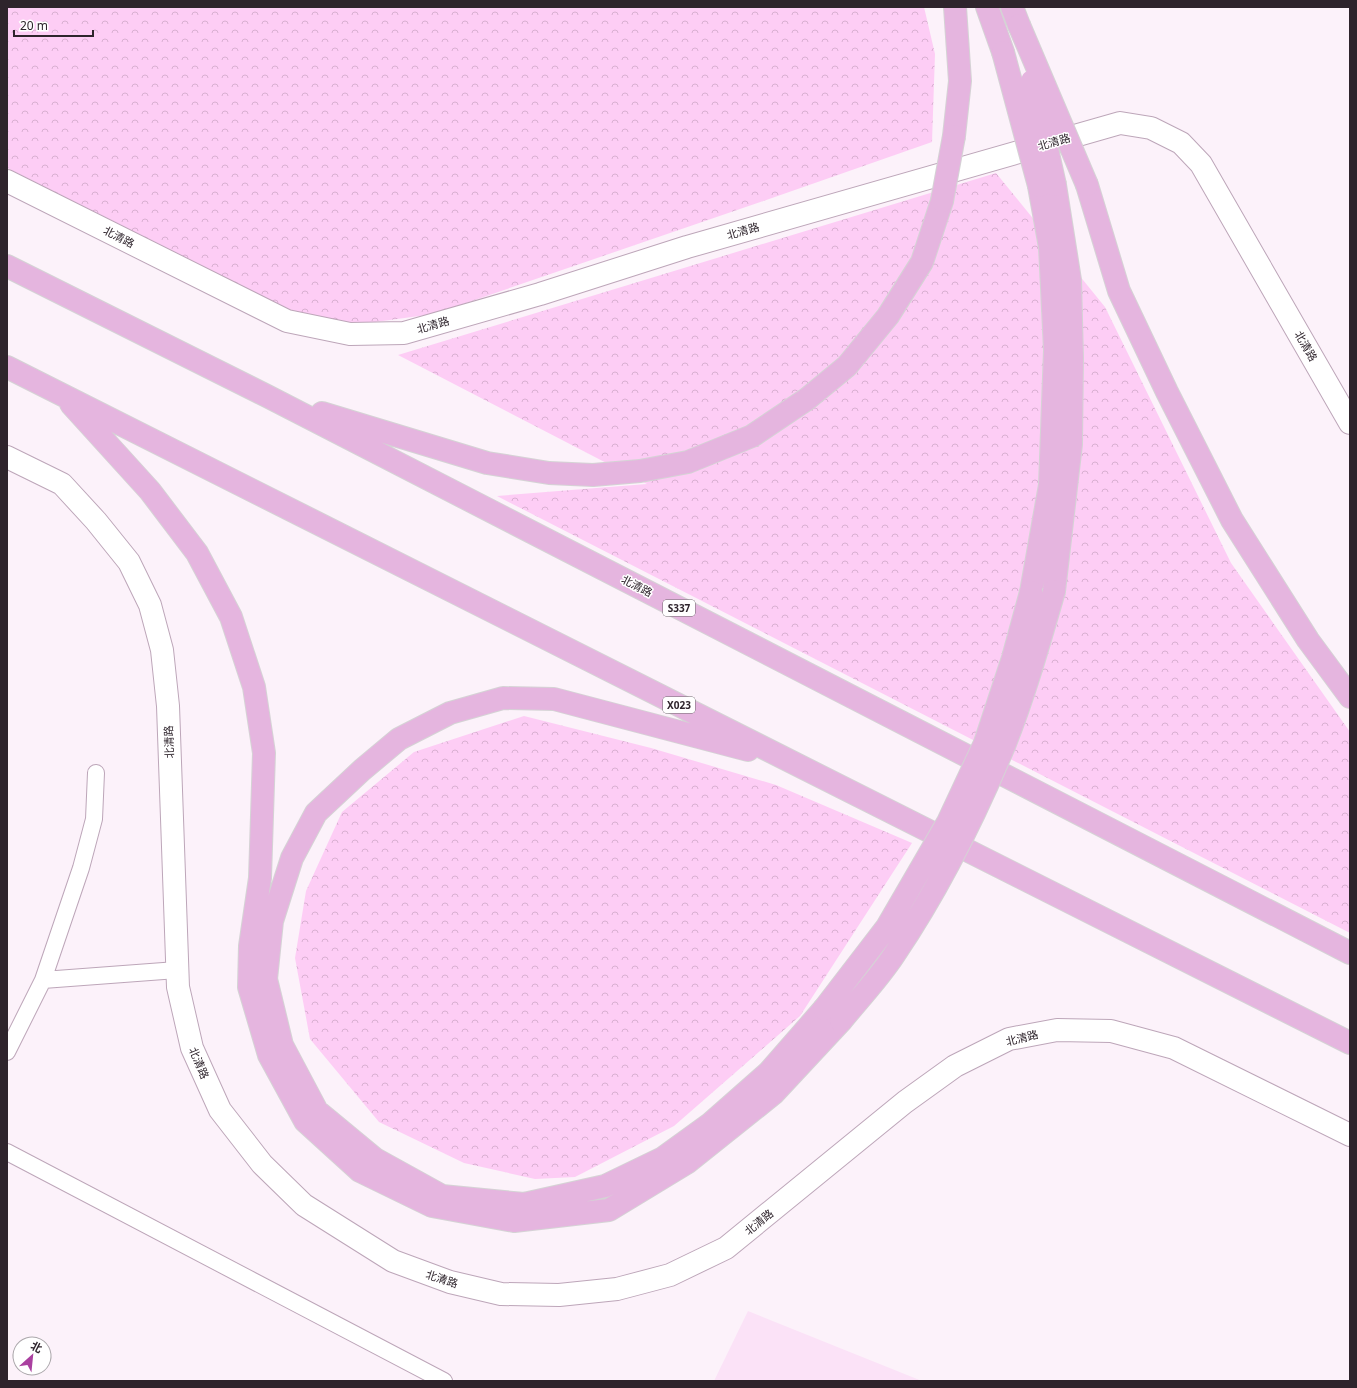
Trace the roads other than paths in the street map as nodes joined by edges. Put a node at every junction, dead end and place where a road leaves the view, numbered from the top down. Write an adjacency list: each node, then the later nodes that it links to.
1 (955, 7): 9 (main road, bridge)
2 (987, 7): 5 (main road, bridge)
3 (1016, 16): 5 (main road, bridge); 12 (main road, bridge)
4 (7, 181): 10 (street, 北清路)
5 (1047, 186): 18 (main road, bridge); 18 (main road, bridge)
6 (7, 266): 9 (main road, 北清路 / S337)
7 (7, 367): 8 (main road, X023)
8 (62, 394): 13 (main road, X023); 18 (main road)
9 (267, 396): 15 (main road, 北清路 / S337)
10 (1350, 423)
11 (7, 457): 16 (street, 北清路)
12 (1350, 696)
13 (790, 761): 18 (main road); 19 (main road, X023)
14 (96, 773): 17 (lane)
15 (1350, 953)
16 (177, 970): 17 (lane); 21 (street, 北清路)
17 (43, 980): 20 (lane)
18 (833, 1015)
19 (1350, 1044)
20 (7, 1052)
21 (1350, 1135)
22 (7, 1152): 23 (lane)
23 (444, 1381)

